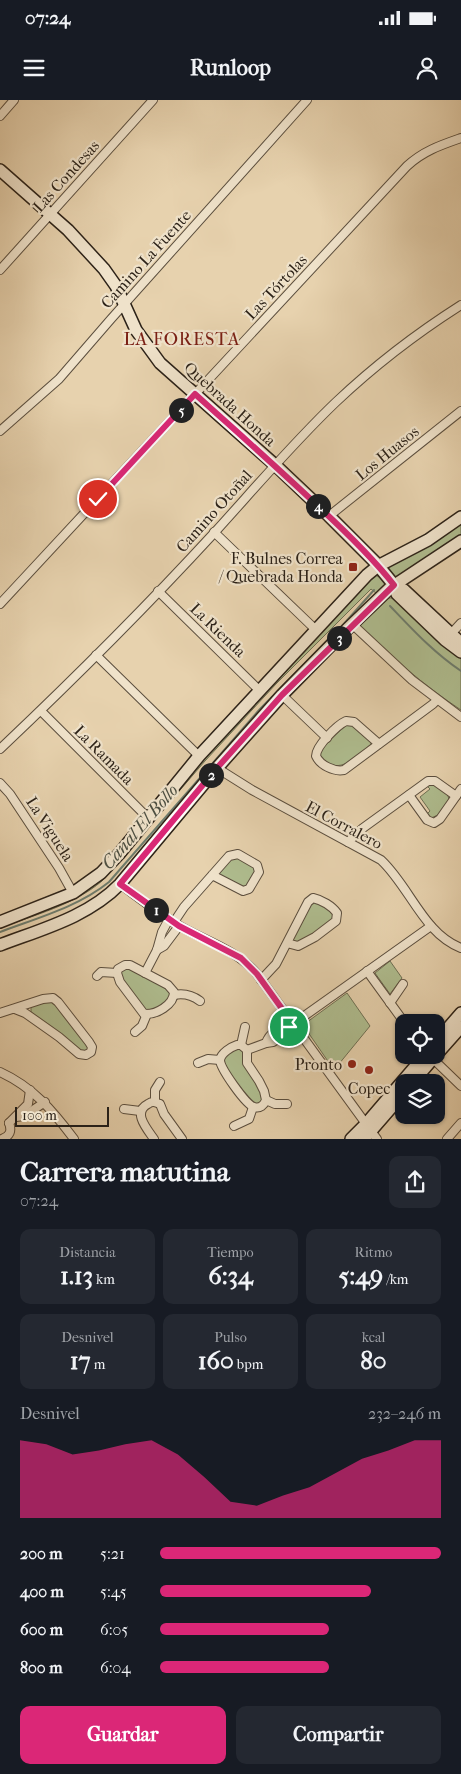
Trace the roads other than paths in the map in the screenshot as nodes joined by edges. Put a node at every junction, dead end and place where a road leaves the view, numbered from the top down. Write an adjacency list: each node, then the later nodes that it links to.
1 (14, 100): 4 (street)
2 (153, 100): 7 (street, Las Condesas)
3 (307, 100): 9 (street, Camino La Fuente)
4 (0, 116)
5 (461, 138): 11 (street, Las Tórtolas)
6 (0, 170): 7 (street, Quebrada Honda)
7 (51, 215): 8 (street, Las Condesas); 9 (street, Quebrada Honda)
8 (0, 270)
9 (124, 305): 11 (street, Quebrada Honda); 13 (street, Camino La Fuente)
10 (461, 305): 14 (street, Camino Otoñal)
11 (195, 394): 14 (street, Quebrada Honda); 22 (street, Las Tórtolas)
12 (461, 411): 15 (street, Los Huasos)
13 (0, 432)
14 (274, 464): 15 (street, Quebrada Honda); 17 (street, Camino Otoñal)
15 (329, 516): 19 (street, Quebrada Honda)
16 (461, 516): 19 (street)
17 (214, 532): 21 (street, Camino Otoñal); 25 (street)
18 (461, 541): 20 (street)
19 (378, 566): 20 (street, Quebrada Honda); 25 (street)
20 (394, 585): 24 (street); 26 (street, Quebrada Honda)
21 (158, 591): 29 (street, Camino Otoñal); 30 (street, La Rienda)
22 (0, 604)
23 (461, 623): 26 (street)
24 (352, 624): 31 (street); 32 (street)
25 (316, 630): 30 (street)
26 (448, 637): 27 (street); 28 (street)
27 (461, 643)
28 (461, 652)
29 (96, 655): 33 (street, Camino Otoñal); 38 (street)
30 (259, 690): 38 (street)
31 (282, 695): 35 (street); 39 (street)
32 (437, 700): 34 (street); 36 (street)
33 (40, 711): 37 (street, Camino Otoñal); 43 (street, La Ramada)
34 (461, 717)
35 (327, 738): 36 (street); 36 (street)
36 (379, 744)
37 (0, 749)
38 (199, 756): 43 (street)
39 (217, 768): 44 (street, El Corralero); 46 (street)
40 (0, 783): 47 (street, La Viguela)
41 (459, 792): 42 (street); 42 (street)
42 (409, 795): 44 (street)
43 (148, 818): 47 (street)
44 (348, 842): 50 (street, El Corralero)
45 (212, 875): 45 (street); 49 (street)
46 (120, 884): 49 (street); 52 (street)
47 (73, 893): 48 (street)
48 (0, 922)
49 (174, 922): 54 (street); 54 (street); 59 (street)
50 (431, 926): 53 (street, El Corralero); 55 (street)
51 (287, 944): 51 (street); 59 (street)
52 (0, 945)
53 (461, 948)
54 (157, 950): 57 (street)
55 (368, 971): 64 (street); 71 (street)
56 (117, 973): 57 (street); 58 (street); 68 (street)
57 (146, 973): 61 (street)
58 (97, 976)
59 (261, 980): 71 (street)
60 (403, 984): 64 (street)
61 (174, 995): 62 (street); 68 (street)
62 (200, 1001)
63 (30, 1003): 65 (street); 70 (street); 70 (street)
64 (390, 1003): 69 (street)
65 (15, 1009): 67 (street); 70 (street)
66 (461, 1013): 75 (street)
67 (0, 1014)
68 (147, 1014): 74 (street)
69 (398, 1014)
70 (30, 1017)
71 (291, 1025): 77 (street); 98 (street)
72 (245, 1027): 77 (street)
73 (461, 1027): 76 (street)
74 (135, 1032)
75 (445, 1032)
76 (445, 1043)
77 (244, 1048): 78 (street); 86 (street)
78 (220, 1060): 79 (street); 91 (street)
79 (198, 1063)
80 (426, 1064): 98 (street)
81 (440, 1064): 84 (street)
82 (0, 1072): 85 (street)
83 (160, 1082): 88 (street)
84 (461, 1086)
85 (30, 1090): 87 (street); 94 (street)
86 (266, 1100): 89 (street); 91 (street)
87 (45, 1102): 94 (street); 101 (street)
88 (155, 1102): 93 (street); 102 (street)
89 (287, 1104)
90 (395, 1104): 98 (street)
91 (253, 1107): 97 (street)
92 (124, 1109): 93 (street)
93 (140, 1111): 99 (street)
94 (16, 1117): 95 (street)
95 (5, 1122): 100 (street)
96 (461, 1123): 104 (street)
97 (234, 1126)
98 (369, 1134): 103 (street)
99 (151, 1138)
100 (2, 1139)
101 (74, 1139)
102 (182, 1139)
103 (351, 1139)
104 (447, 1139)

